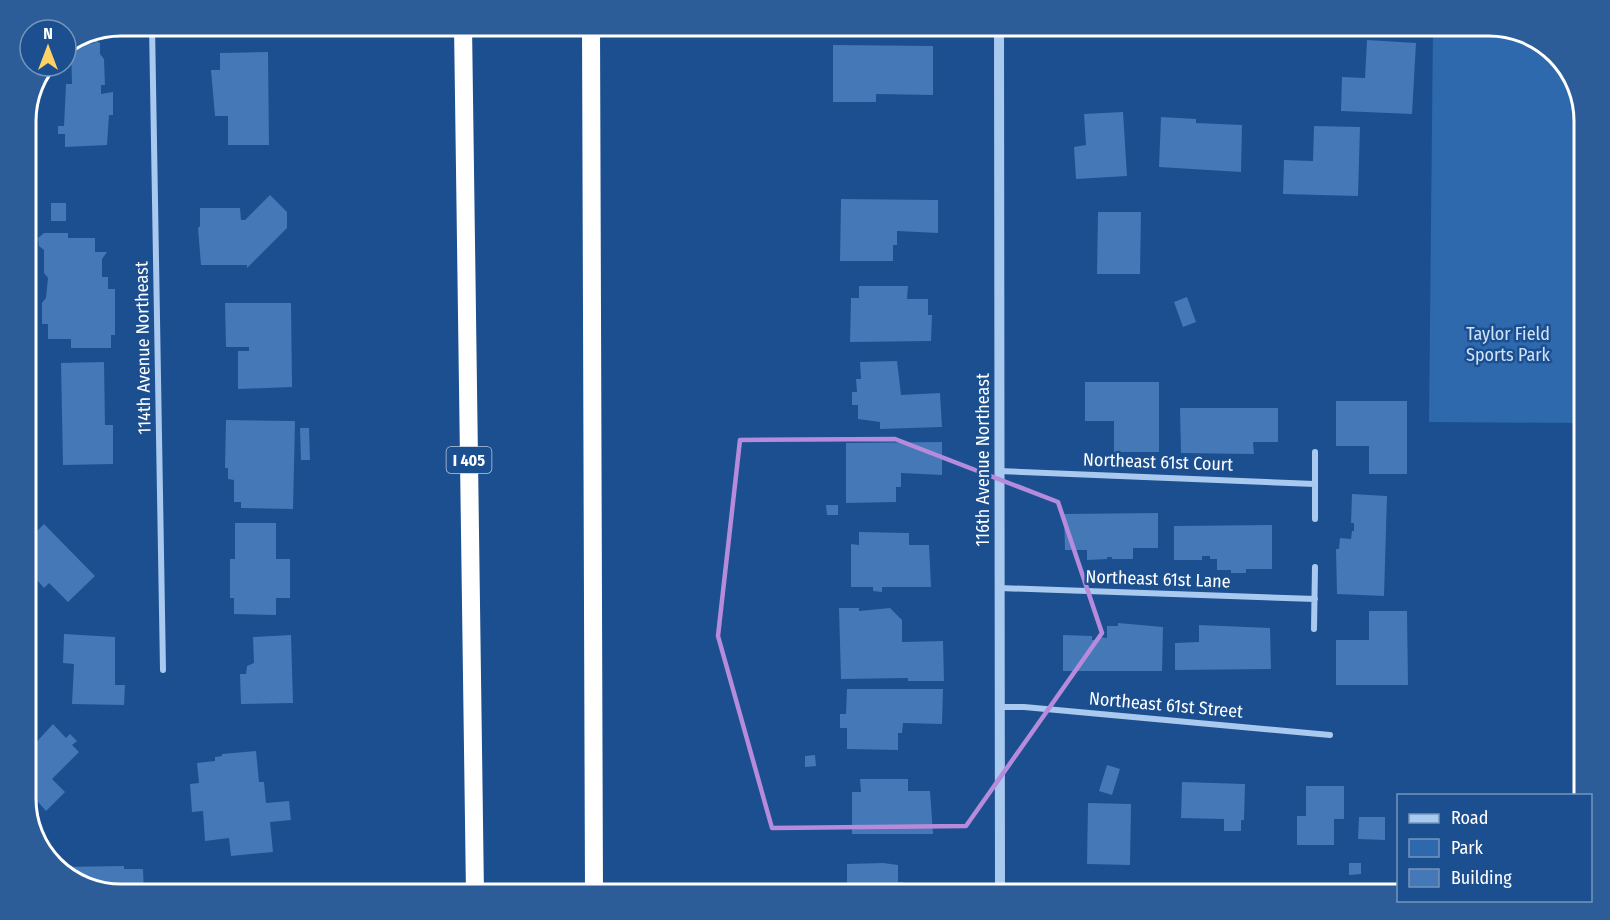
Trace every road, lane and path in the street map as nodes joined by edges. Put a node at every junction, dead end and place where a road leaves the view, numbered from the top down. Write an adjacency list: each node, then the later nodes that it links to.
1 (152, 36): 13 (street, 114th Avenue Northeast)
2 (463, 36): 16 (highway, I 405)
3 (591, 36): 17 (highway)
4 (999, 36): 6 (street, 116th Avenue Northeast)
5 (1315, 452): 7 (street)
6 (999, 471): 7 (street, Northeast 61st Court); 10 (street, 116th Avenue Northeast)
7 (1315, 484): 8 (street)
8 (1315, 519)
9 (1315, 567): 11 (street)
10 (1000, 588): 11 (street, Northeast 61st Lane); 14 (street, 116th Avenue Northeast)
11 (1315, 599): 12 (street)
12 (1314, 628)
13 (163, 670)
14 (1000, 707): 15 (street, Northeast 61st Street); 18 (street, 116th Avenue Northeast)
15 (1330, 735)
16 (475, 884)
17 (594, 884)
18 (1000, 884)

